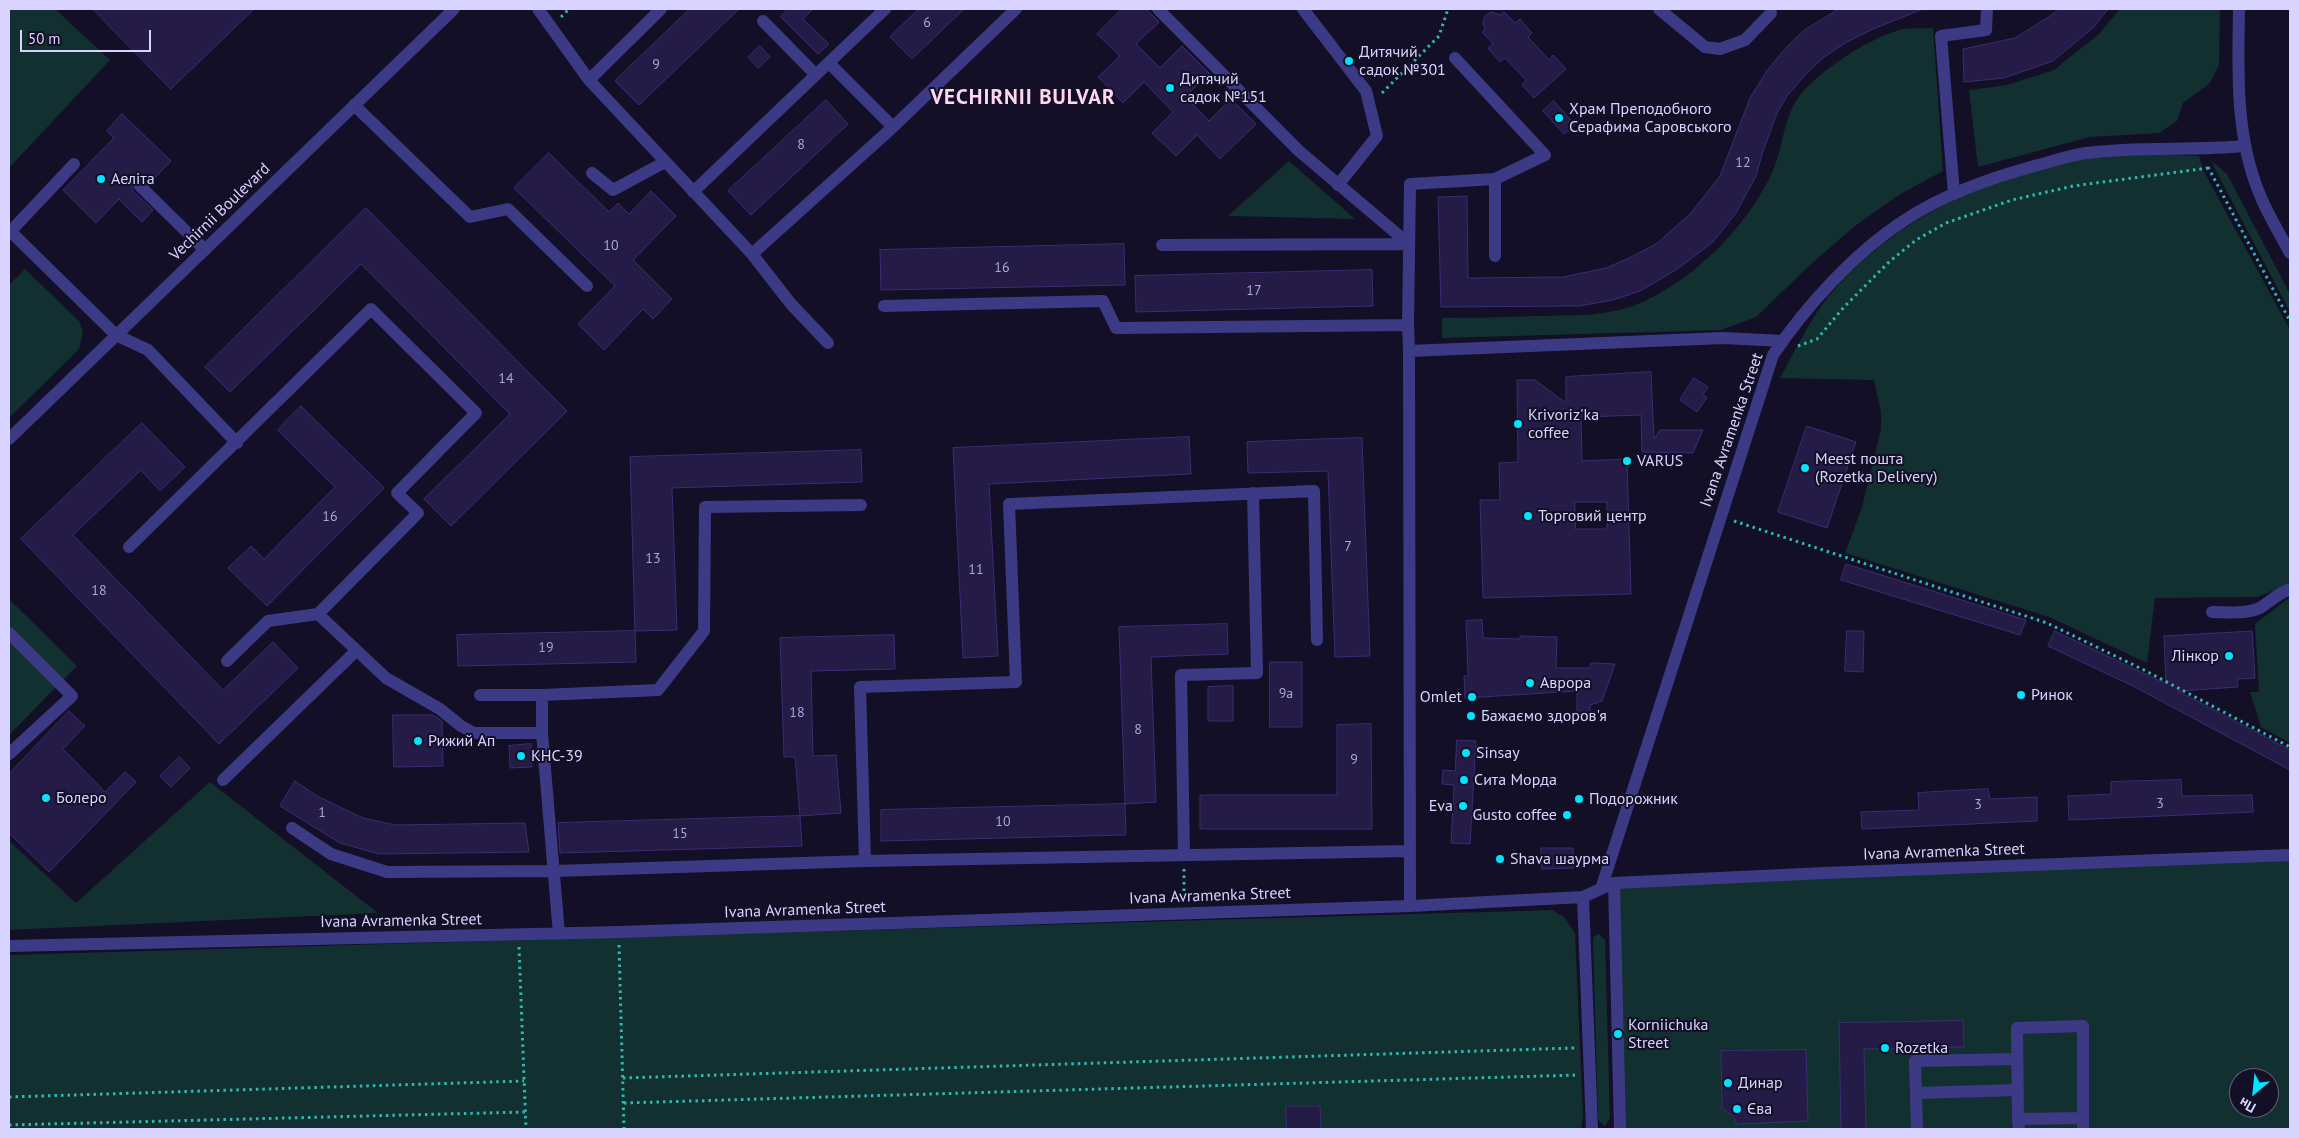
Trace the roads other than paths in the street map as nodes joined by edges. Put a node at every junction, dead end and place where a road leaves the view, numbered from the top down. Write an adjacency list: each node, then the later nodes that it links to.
1 (454, 9): 17 (street, Vechirnii Boulevard)
2 (538, 9): 16 (street)
3 (661, 9): 16 (street)
4 (886, 9): 14 (street)
5 (1016, 9): 18 (street)
6 (1158, 9): 24 (street)
7 (1304, 9): 24 (street)
8 (1659, 9): 11 (street)
9 (1986, 9): 27 (street)
10 (2239, 9): 19 (street)
11 (1771, 10)
12 (763, 22): 15 (street)
13 (1454, 58): 23 (street)
14 (829, 63): 15 (street); 18 (street)
15 (816, 75): 26 (street)
16 (589, 80): 20 (street)
17 (354, 105): 32 (street, Vechirnii Boulevard); 35 (street)
18 (892, 127): 33 (street)
19 (2245, 146): 27 (street, Ivana Avramenka Street); 31 (street)
20 (665, 162): 22 (street); 26 (street)
21 (74, 164): 28 (street)
22 (592, 173)
23 (1495, 179): 29 (street); 34 (street)
24 (1338, 184): 29 (street)
25 (139, 185): 32 (street)
26 (693, 192): 33 (street)
27 (1954, 194): 39 (street, Ivana Avramenka Street)
28 (9, 231): 38 (street)
29 (1409, 244): 30 (street); 37 (street)
30 (1162, 246)
31 (2289, 248)
32 (205, 250): 38 (street, Vechirnii Boulevard)
33 (752, 254): 40 (street)
34 (1496, 256)
35 (587, 286)
36 (884, 306): 37 (street)
37 (1408, 325): 41 (street)
38 (116, 336): 42 (street, Vechirnii Boulevard); 43 (street)
39 (1783, 341): 41 (street); 66 (street, Ivana Avramenka Street)
40 (828, 342)
41 (1409, 351): 60 (street)
42 (9, 439)
43 (237, 443): 46 (street); 49 (street)
44 (1253, 493): 51 (street); 61 (street); 63 (street)
45 (861, 505): 55 (street)
46 (129, 547)
47 (2290, 589): 48 (street)
48 (2212, 612)
49 (318, 614): 52 (street); 53 (street)
50 (9, 633): 57 (street)
51 (1317, 640)
52 (356, 651): 56 (street); 58 (street)
53 (227, 662)
54 (480, 694): 55 (street)
55 (542, 695): 56 (street)
56 (542, 734): 64 (street)
57 (9, 754)
58 (223, 780)
59 (292, 828): 64 (street)
60 (1409, 850): 61 (street); 68 (street)
61 (1184, 855): 63 (street)
62 (2290, 855): 65 (street, Ivana Avramenka Street)
63 (865, 861): 64 (street)
64 (555, 872): 69 (street)
65 (1614, 884): 66 (street, Ivana Avramenka Street); 77 (street)
66 (1601, 889): 67 (street, Ivana Avramenka Street)
67 (1583, 897): 68 (street, Ivana Avramenka Street); 76 (street)
68 (1410, 906): 69 (street, Ivana Avramenka Street)
69 (559, 934): 70 (street, Ivana Avramenka Street)
70 (9, 946)
71 (2017, 1059): 72 (street); 73 (street); 74 (street)
72 (2018, 1090): 73 (street); 75 (street)
73 (1916, 1092): 78 (street)
74 (2083, 1123): 75 (street)
75 (2019, 1124)
76 (1592, 1129)
77 (1620, 1129)
78 (1917, 1129)

